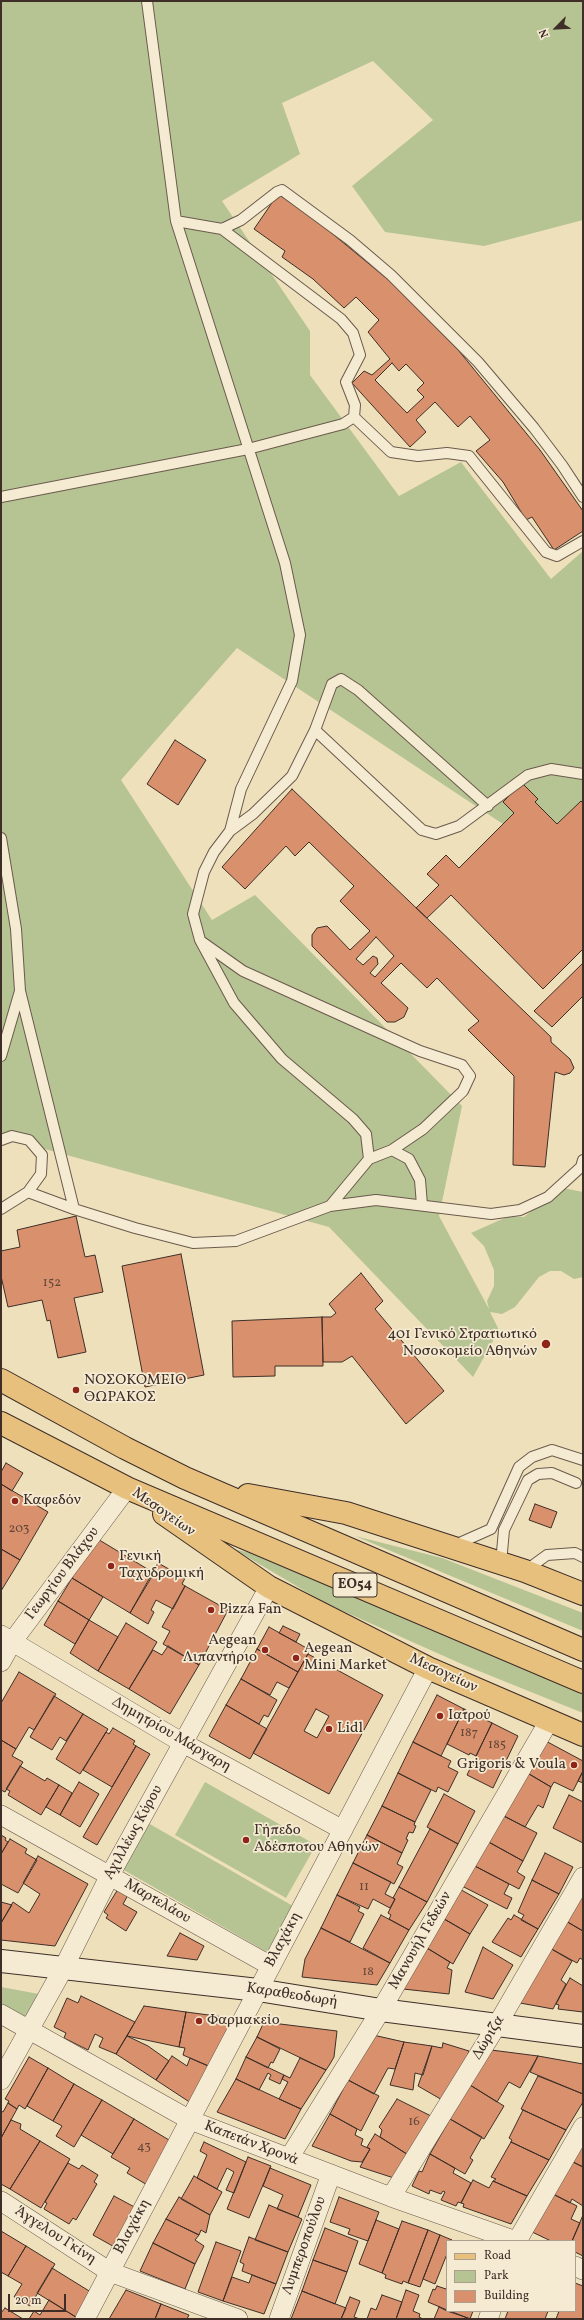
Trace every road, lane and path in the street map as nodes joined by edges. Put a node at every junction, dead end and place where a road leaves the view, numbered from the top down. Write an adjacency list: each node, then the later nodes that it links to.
1 (147, 1): 2 (lane)
2 (176, 221): 3 (lane); 5 (lane)
3 (222, 229): 4 (lane); 7 (lane)
4 (354, 417): 5 (lane); 8 (lane)
5 (248, 449): 6 (lane); 12 (lane)
6 (1, 497)
7 (583, 497)
8 (583, 541)
9 (315, 730): 11 (lane); 11 (lane); 12 (lane)
10 (583, 774): 11 (lane)
11 (488, 806)
12 (230, 831): 14 (lane)
13 (1, 838): 15 (lane)
14 (200, 940): 18 (lane); 19 (lane)
15 (20, 991): 16 (lane); 25 (lane)
16 (1, 1056)
17 (1, 1140): 21 (lane)
18 (392, 1150): 19 (lane); 22 (lane)
19 (369, 1159): 23 (lane)
20 (583, 1160): 22 (lane)
21 (28, 1192): 24 (lane); 25 (lane)
22 (422, 1205): 23 (lane)
23 (330, 1206): 25 (lane)
24 (1, 1209)
25 (74, 1209)
26 (1, 1380): 31 (main road, ΕΟ54)
27 (1, 1423): 30 (main road, Μεσογείων / ΕΟ54)
28 (583, 1460): 32 (lane)
29 (576, 1483): 34 (lane)
30 (127, 1488): 36 (main road, Μεσογείων / ΕΟ54); 38 (street, Γεωργίου Βλάχου); 42 (main road, Μεσογείων / ΕΟ54)
31 (209, 1488): 32 (main road, ΕΟ54); 39 (main road, ΕΟ54)
32 (451, 1547): 34 (main road, ΕΟ54)
33 (583, 1557): 35 (lane)
34 (501, 1563): 35 (main road, ΕΟ54)
35 (525, 1570): 37 (main road, ΕΟ54)
36 (269, 1587): 41 (main road, Μεσογείων / ΕΟ54); 45 (street, Αχιλλέως Κύρου)
37 (583, 1594)
38 (7, 1639): 40 (street, Γεωργίου Βλάχου); 45 (street, Δημητρίου Μάργαρη)
39 (583, 1650)
40 (1, 1662)
41 (428, 1668): 43 (main road, Μεσογείων / ΕΟ54); 47 (street, Βλαχάκη)
42 (583, 1682)
43 (549, 1721): 44 (main road, Μεσογείων / ΕΟ54); 54 (street, Μανουήλ Γεδεών)
44 (583, 1735)
45 (183, 1743): 47 (street, Δημητρίου Μάργαρη); 48 (street, Αχιλλέως Κύρου)
46 (1, 1815): 48 (street, Μαρτελάου)
47 (343, 1830): 51 (street, Βλαχάκη)
48 (110, 1875): 51 (street, Μαρτελάου); 52 (street, Αχιλλέως Κύρου)
49 (583, 1877): 56 (street, Δώριζα)
50 (1, 1961): 52 (street, Καραθεοδωρή)
51 (271, 1966): 53 (street, Βλαχάκη)
52 (63, 1969): 53 (street, Καραθεοδωρή); 57 (street, Αχιλλέως Κύρου)
53 (258, 1990): 54 (street, Καραθεοδωρή); 60 (street, Βλαχάκη)
54 (381, 2010): 56 (street, Καραθεοδωρή); 62 (street, Μανουήλ Γεδεών)
55 (1, 2014): 57 (street, Καπετάν Χρονά)
56 (497, 2025): 58 (street, Καραθεοδωρή); 64 (street, Δώριζα)
57 (29, 2031): 59 (street, Αχιλλέως Κύρου); 60 (street, Καπετάν Χρονά)
58 (583, 2036)
59 (1, 2080)
60 (190, 2120): 62 (street, Καπετάν Χρονά); 68 (street, Βλαχάκη)
61 (583, 2127): 67 (street)
62 (289, 2158): 63 (street, Καπετάν Χρονά)
63 (331, 2174): 64 (street, Καπετάν Χρονά); 71 (street, Λυμπεροπούλου)
64 (391, 2197): 66 (street, Καπετάν Χρονά)
65 (1, 2201): 68 (street, Άγγελου Γκίνη)
66 (514, 2240)
67 (518, 2240)
68 (110, 2272): 69 (street, Βλαχάκη); 70 (street, Άγγελου Γκίνη)
69 (85, 2319)
70 (238, 2319)
71 (279, 2319)

